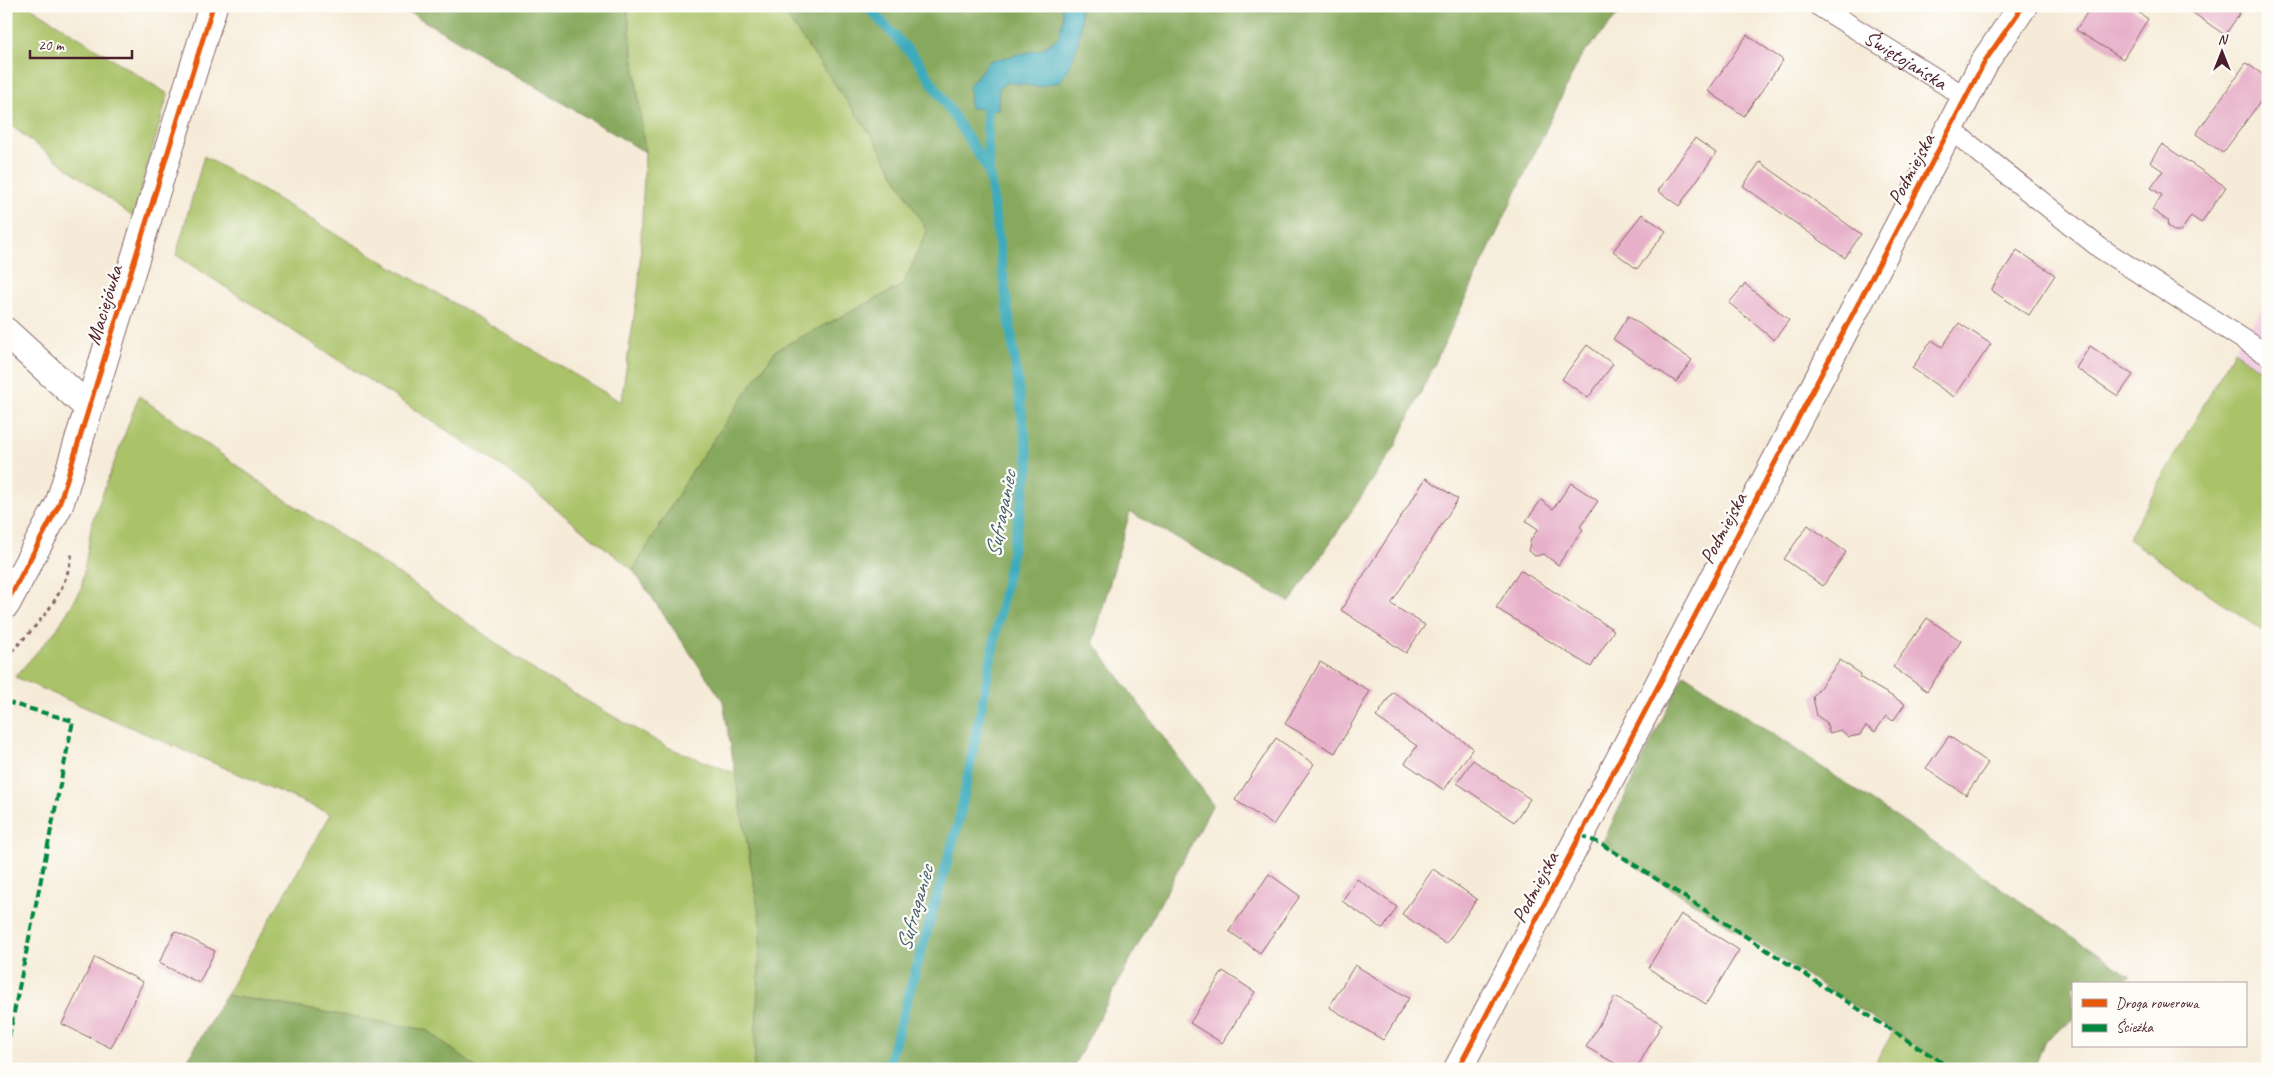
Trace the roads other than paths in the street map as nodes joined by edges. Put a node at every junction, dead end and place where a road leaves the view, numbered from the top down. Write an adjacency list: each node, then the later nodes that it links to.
1 (213, 6): 8 (street, Maciejówka)
2 (1819, 6): 4 (lane, Świętojańska)
3 (2023, 6): 4 (street, Podmiejska)
4 (1967, 98): 5 (street, Podmiejska)
5 (1950, 129): 7 (lane); 10 (street, Podmiejska)
6 (6, 332): 8 (street)
7 (2268, 354)
8 (89, 408): 9 (street, Maciejówka)
9 (6, 604)
10 (1458, 1069)

